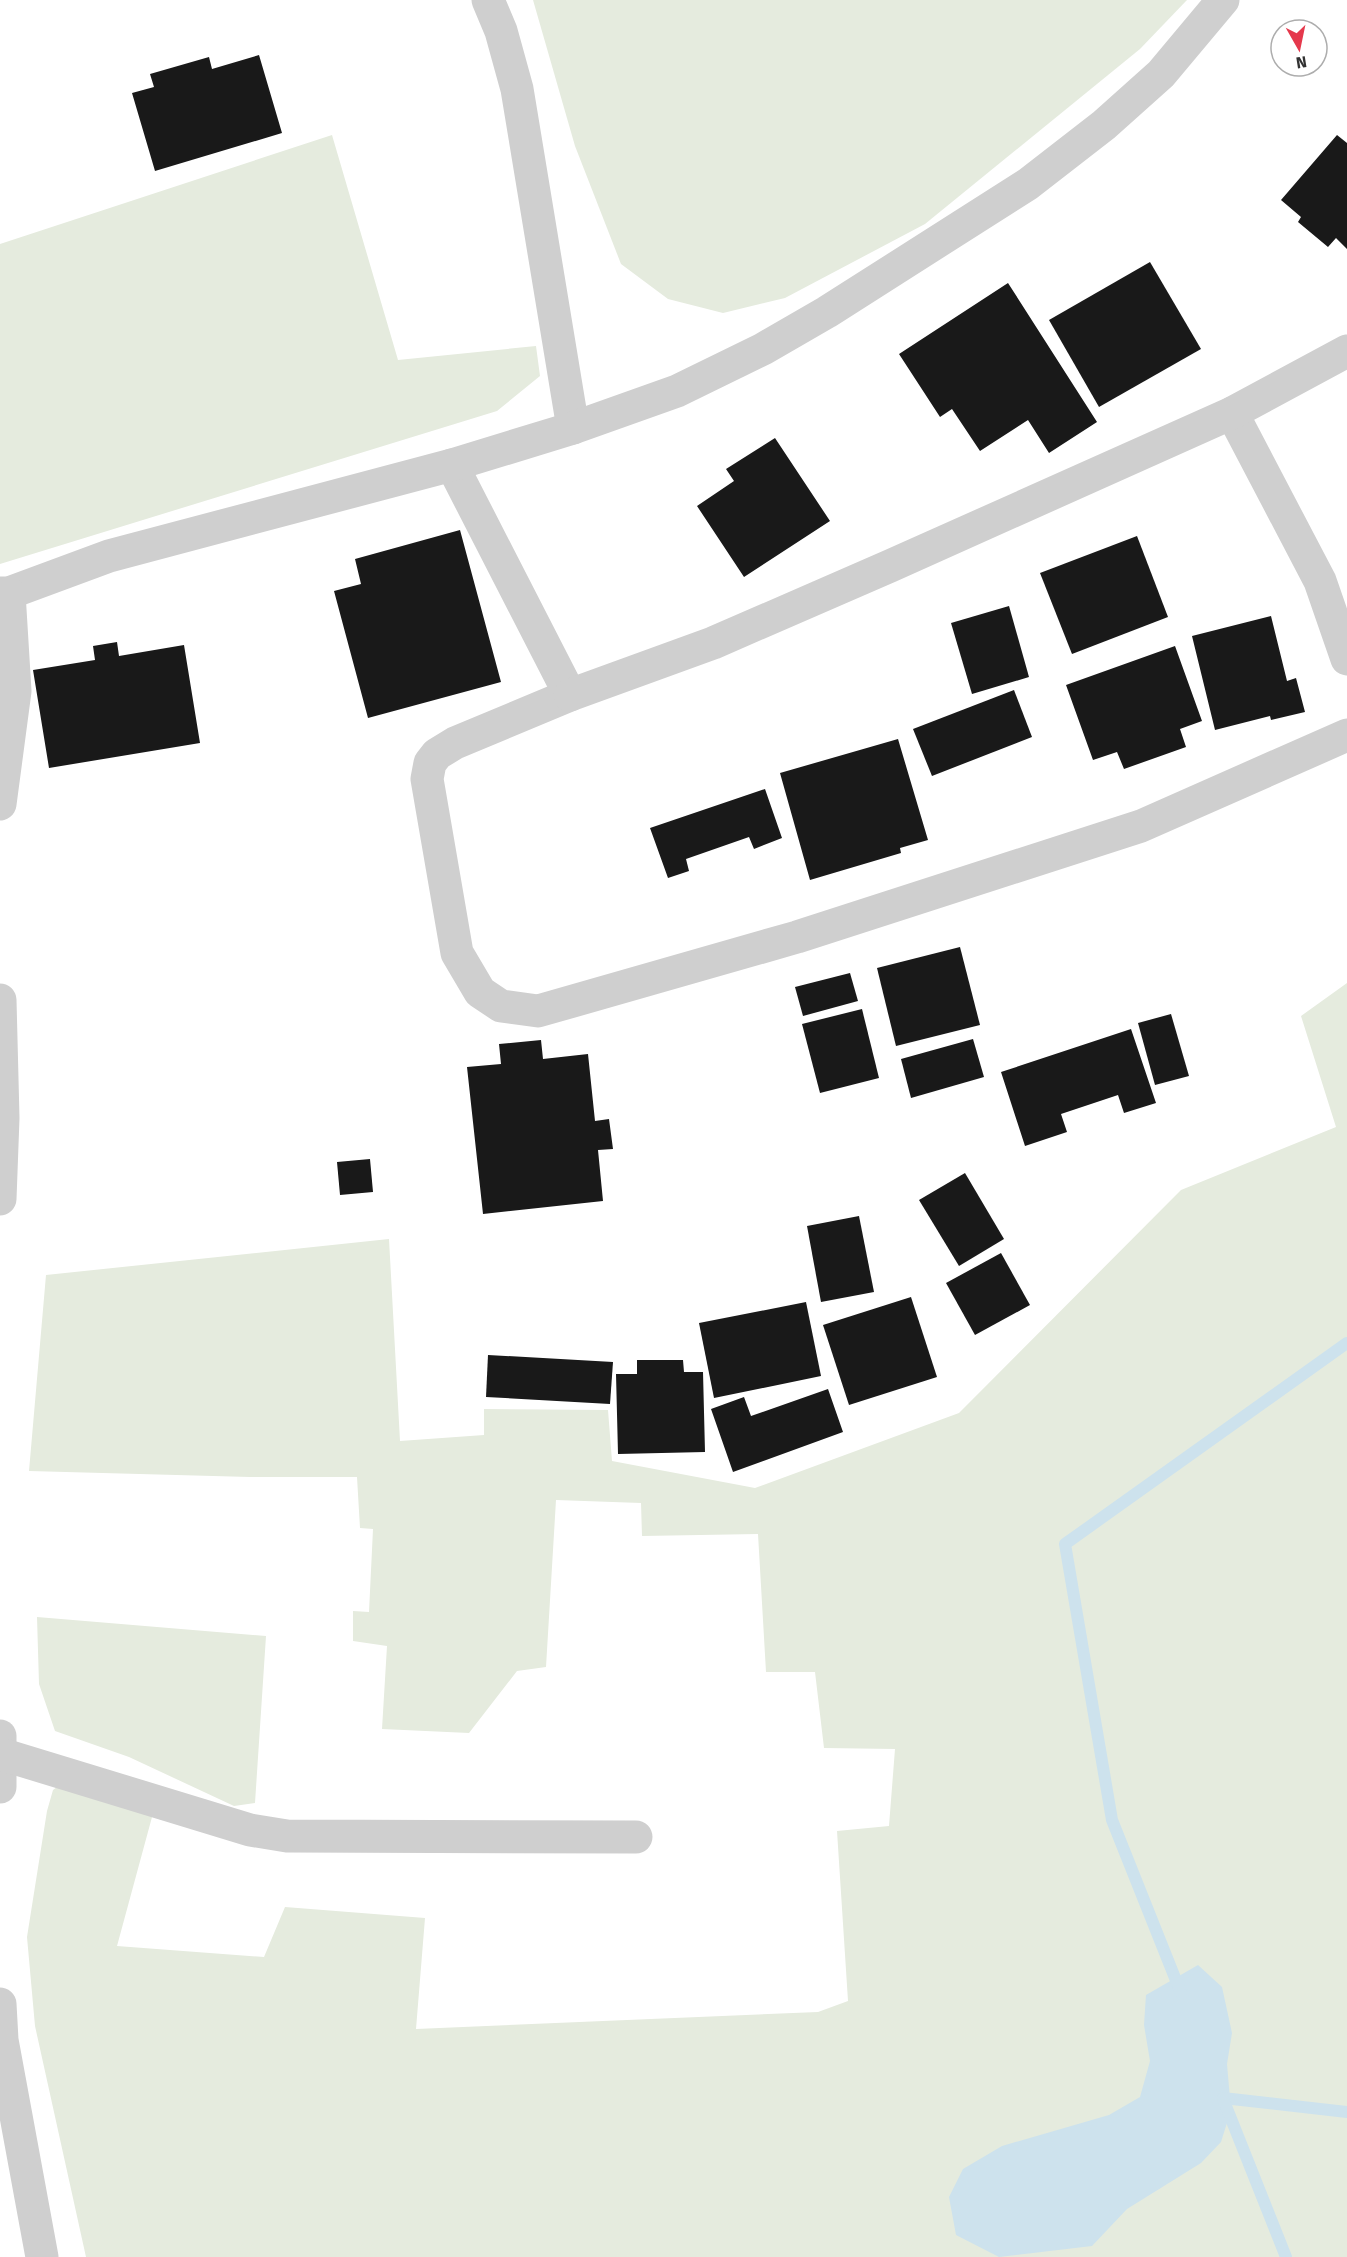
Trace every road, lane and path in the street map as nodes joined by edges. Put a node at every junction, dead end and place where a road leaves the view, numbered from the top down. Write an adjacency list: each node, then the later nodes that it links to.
1 (489, 0): 5 (street)
2 (1213, 4): 5 (street)
3 (1347, 351): 4 (street)
4 (1232, 413): 8 (street); 9 (street)
5 (573, 428): 6 (street)
6 (452, 465): 7 (street); 9 (street)
7 (4, 593): 11 (street)
8 (1347, 659)
9 (570, 695): 10 (street)
10 (1347, 735)
11 (0, 804)
12 (0, 1000): 13 (street)
13 (0, 1199)
14 (0, 1736): 15 (street)
15 (1, 1754): 16 (street); 17 (street)
16 (0, 1787)
17 (636, 1837)
18 (0, 2004): 19 (street)
19 (42, 2257)

